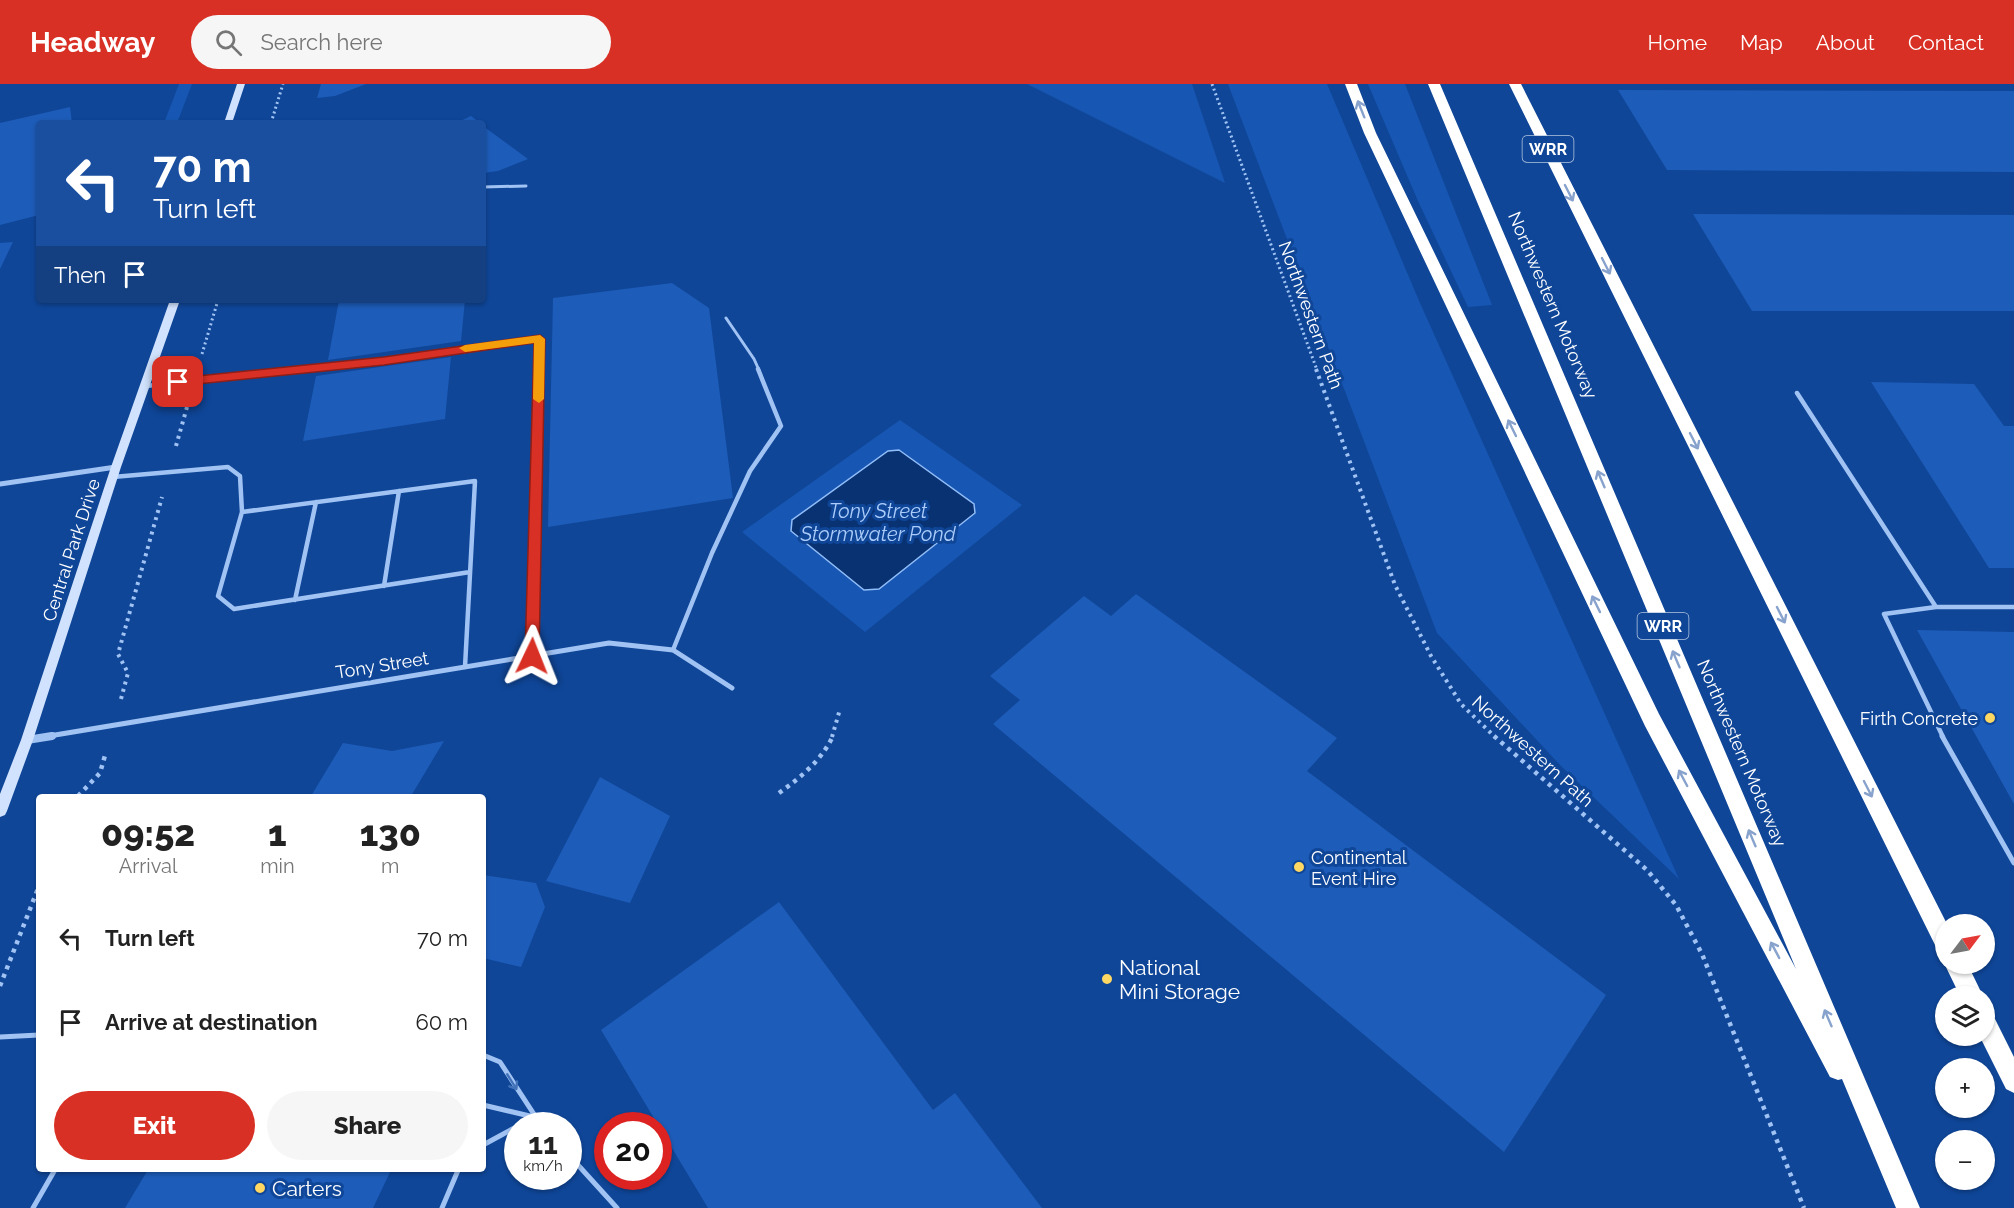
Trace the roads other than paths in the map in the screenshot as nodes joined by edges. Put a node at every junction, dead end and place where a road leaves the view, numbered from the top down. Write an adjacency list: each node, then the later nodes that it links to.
1 (241, 84): 5 (main road)
2 (1351, 84): 41 (highway, one-way to 2)
3 (1434, 84): 41 (highway, Northwestern Motorway / WRR, one-way to 3)
4 (1515, 84): 29 (highway, WRR, one-way to 29)
5 (229, 120)
6 (526, 186): 7 (lane)
7 (486, 187)
8 (174, 303): 10 (main road, Central Park Drive)
9 (726, 318): 22 (lane)
10 (146, 386): 12 (main road, Central Park Drive); 23 (lane)
11 (1797, 393): 20 (lane)
12 (114, 472): 13 (street); 16 (lane); 26 (main road, Central Park Drive)
13 (0, 484)
14 (399, 491): 15 (lane); 17 (lane); 18 (lane)
15 (316, 502): 16 (lane); 19 (lane)
16 (242, 512): 19 (lane)
17 (470, 572): 18 (lane); 24 (lane)
18 (384, 586): 19 (lane)
19 (295, 600)
20 (1936, 607): 21 (lane); 28 (lane)
21 (2014, 608)
22 (673, 650): 23 (street, Tony Street); 25 (street, Tony Street)
23 (532, 656): 24 (street, Tony Street)
24 (465, 667): 26 (street, Tony Street)
25 (732, 688)
26 (27, 740): 27 (main road, Central Park Drive)
27 (0, 811)
28 (2014, 863)
29 (1935, 922)
30 (36, 1035): 31 (lane)
31 (0, 1037)
32 (1995, 1044): 34 (highway)
33 (486, 1056): 37 (lane, one-way to 37)
34 (2014, 1081)
35 (486, 1107): 36 (lane)
36 (511, 1112)
37 (531, 1112)
38 (504, 1134): 39 (lane)
39 (486, 1143)
40 (582, 1169): 46 (lane)
41 (1892, 1169): 47 (highway, Northwestern Motorway / WRR)
42 (54, 1172): 44 (lane)
43 (457, 1172): 45 (lane)
44 (33, 1208)
45 (442, 1208)
46 (617, 1208)
47 (1908, 1208)

